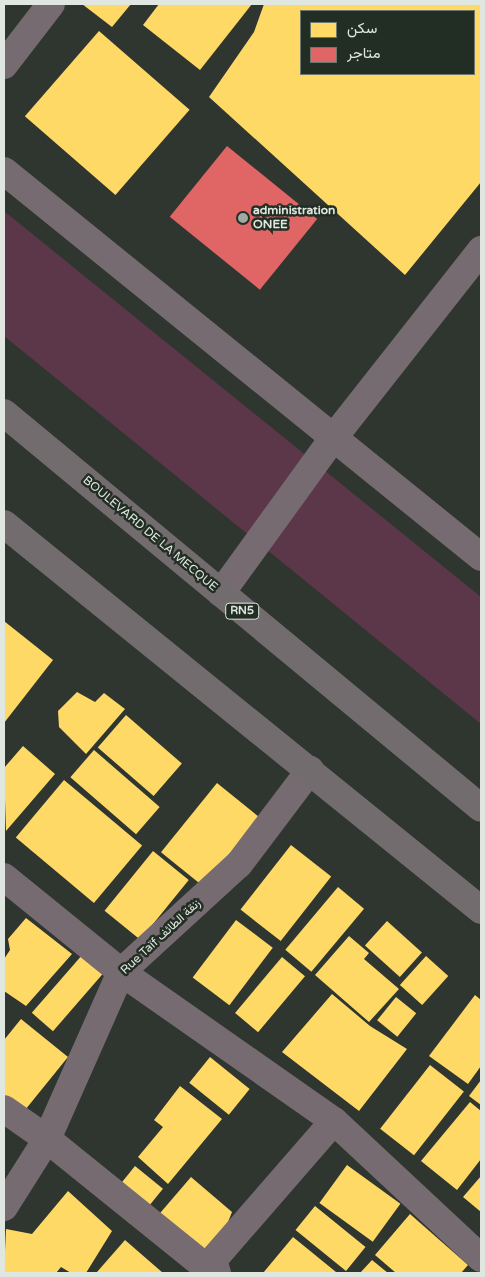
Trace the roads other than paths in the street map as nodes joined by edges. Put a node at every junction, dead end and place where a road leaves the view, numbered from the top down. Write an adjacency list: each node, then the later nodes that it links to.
1 (52, 4): 2 (street)
2 (4, 64)
3 (4, 171): 6 (street)
4 (481, 250): 6 (street)
5 (4, 413): 9 (main road, BOULEVARD DE LA MECQUE / RN5)
6 (334, 437): 8 (street); 9 (street)
7 (4, 524): 10 (main road)
8 (481, 557)
9 (221, 593): 11 (main road, BOULEVARD DE LA MECQUE / RN5)
10 (310, 770): 13 (main road); 14 (street, Rue Taïf زنقة الطائف)
11 (481, 808)
12 (4, 878): 14 (street)
13 (481, 910)
14 (121, 972): 16 (street); 17 (street, Rue Taïf زنقة الطائف)
15 (4, 1109): 17 (street)
16 (334, 1121): 19 (street); 21 (street)
17 (47, 1139): 18 (street, Rue Taïf زنقة الطائف); 21 (street)
18 (4, 1207)
19 (481, 1258)
20 (481, 1270): 22 (street)
21 (215, 1273)
22 (478, 1273)

